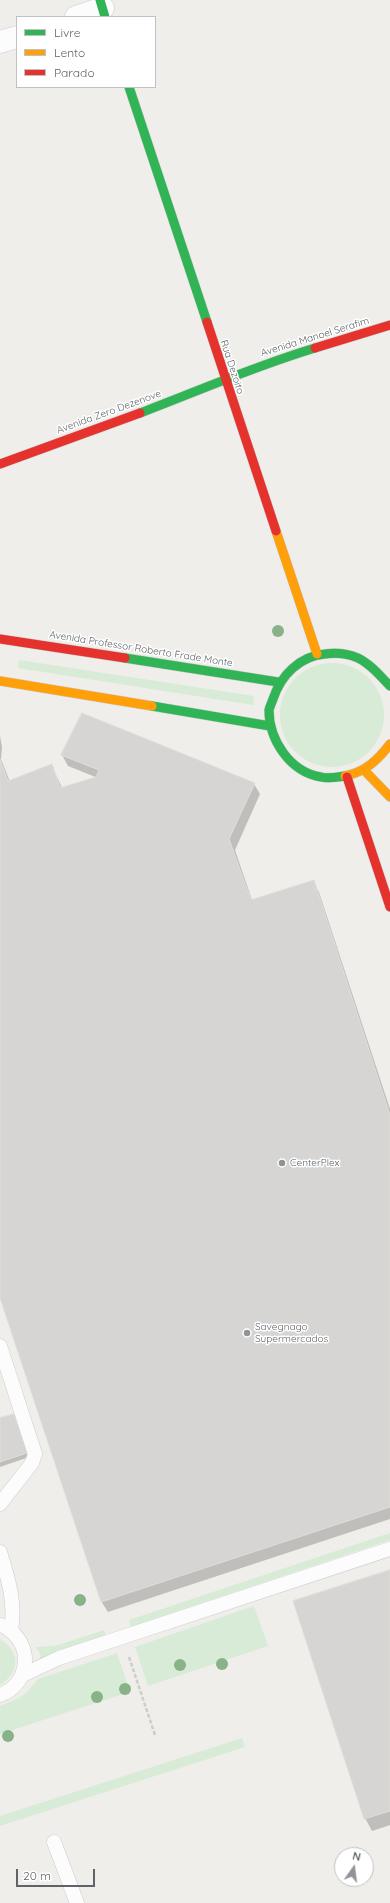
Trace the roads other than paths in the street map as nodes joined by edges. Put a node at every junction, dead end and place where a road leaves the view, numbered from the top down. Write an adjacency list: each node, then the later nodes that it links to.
1 (103, 8): 2 (street)
2 (79, 16)
3 (16, 36): 4 (street)
4 (0, 42)
5 (128, 88): 7 (street, Rua Dezoito)
6 (390, 325): 7 (street, Avenida Manoel Serafim)
7 (225, 381): 8 (street, Avenida Zero Dezenove); 10 (street, Rua Dezoito)
8 (0, 464)
9 (0, 639): 12 (street, Avenida Professor Roberto Frade Monte)
10 (317, 654): 12 (street); 13 (street)
11 (0, 681): 14 (street)
12 (278, 682): 14 (street)
13 (390, 685)
14 (270, 726): 17 (street)
15 (390, 744): 16 (street)
16 (364, 770): 17 (street); 18 (street)
17 (347, 777): 19 (street)
18 (390, 797)
19 (390, 907)
20 (0, 1346): 21 (lane)
21 (0, 1504)
22 (390, 1549): 25 (lane)
23 (0, 1552): 24 (lane)
24 (6, 1628): 25 (lane)
25 (23, 1675): 26 (lane)
26 (0, 1695)
27 (54, 1842): 28 (lane)
28 (77, 1903)

